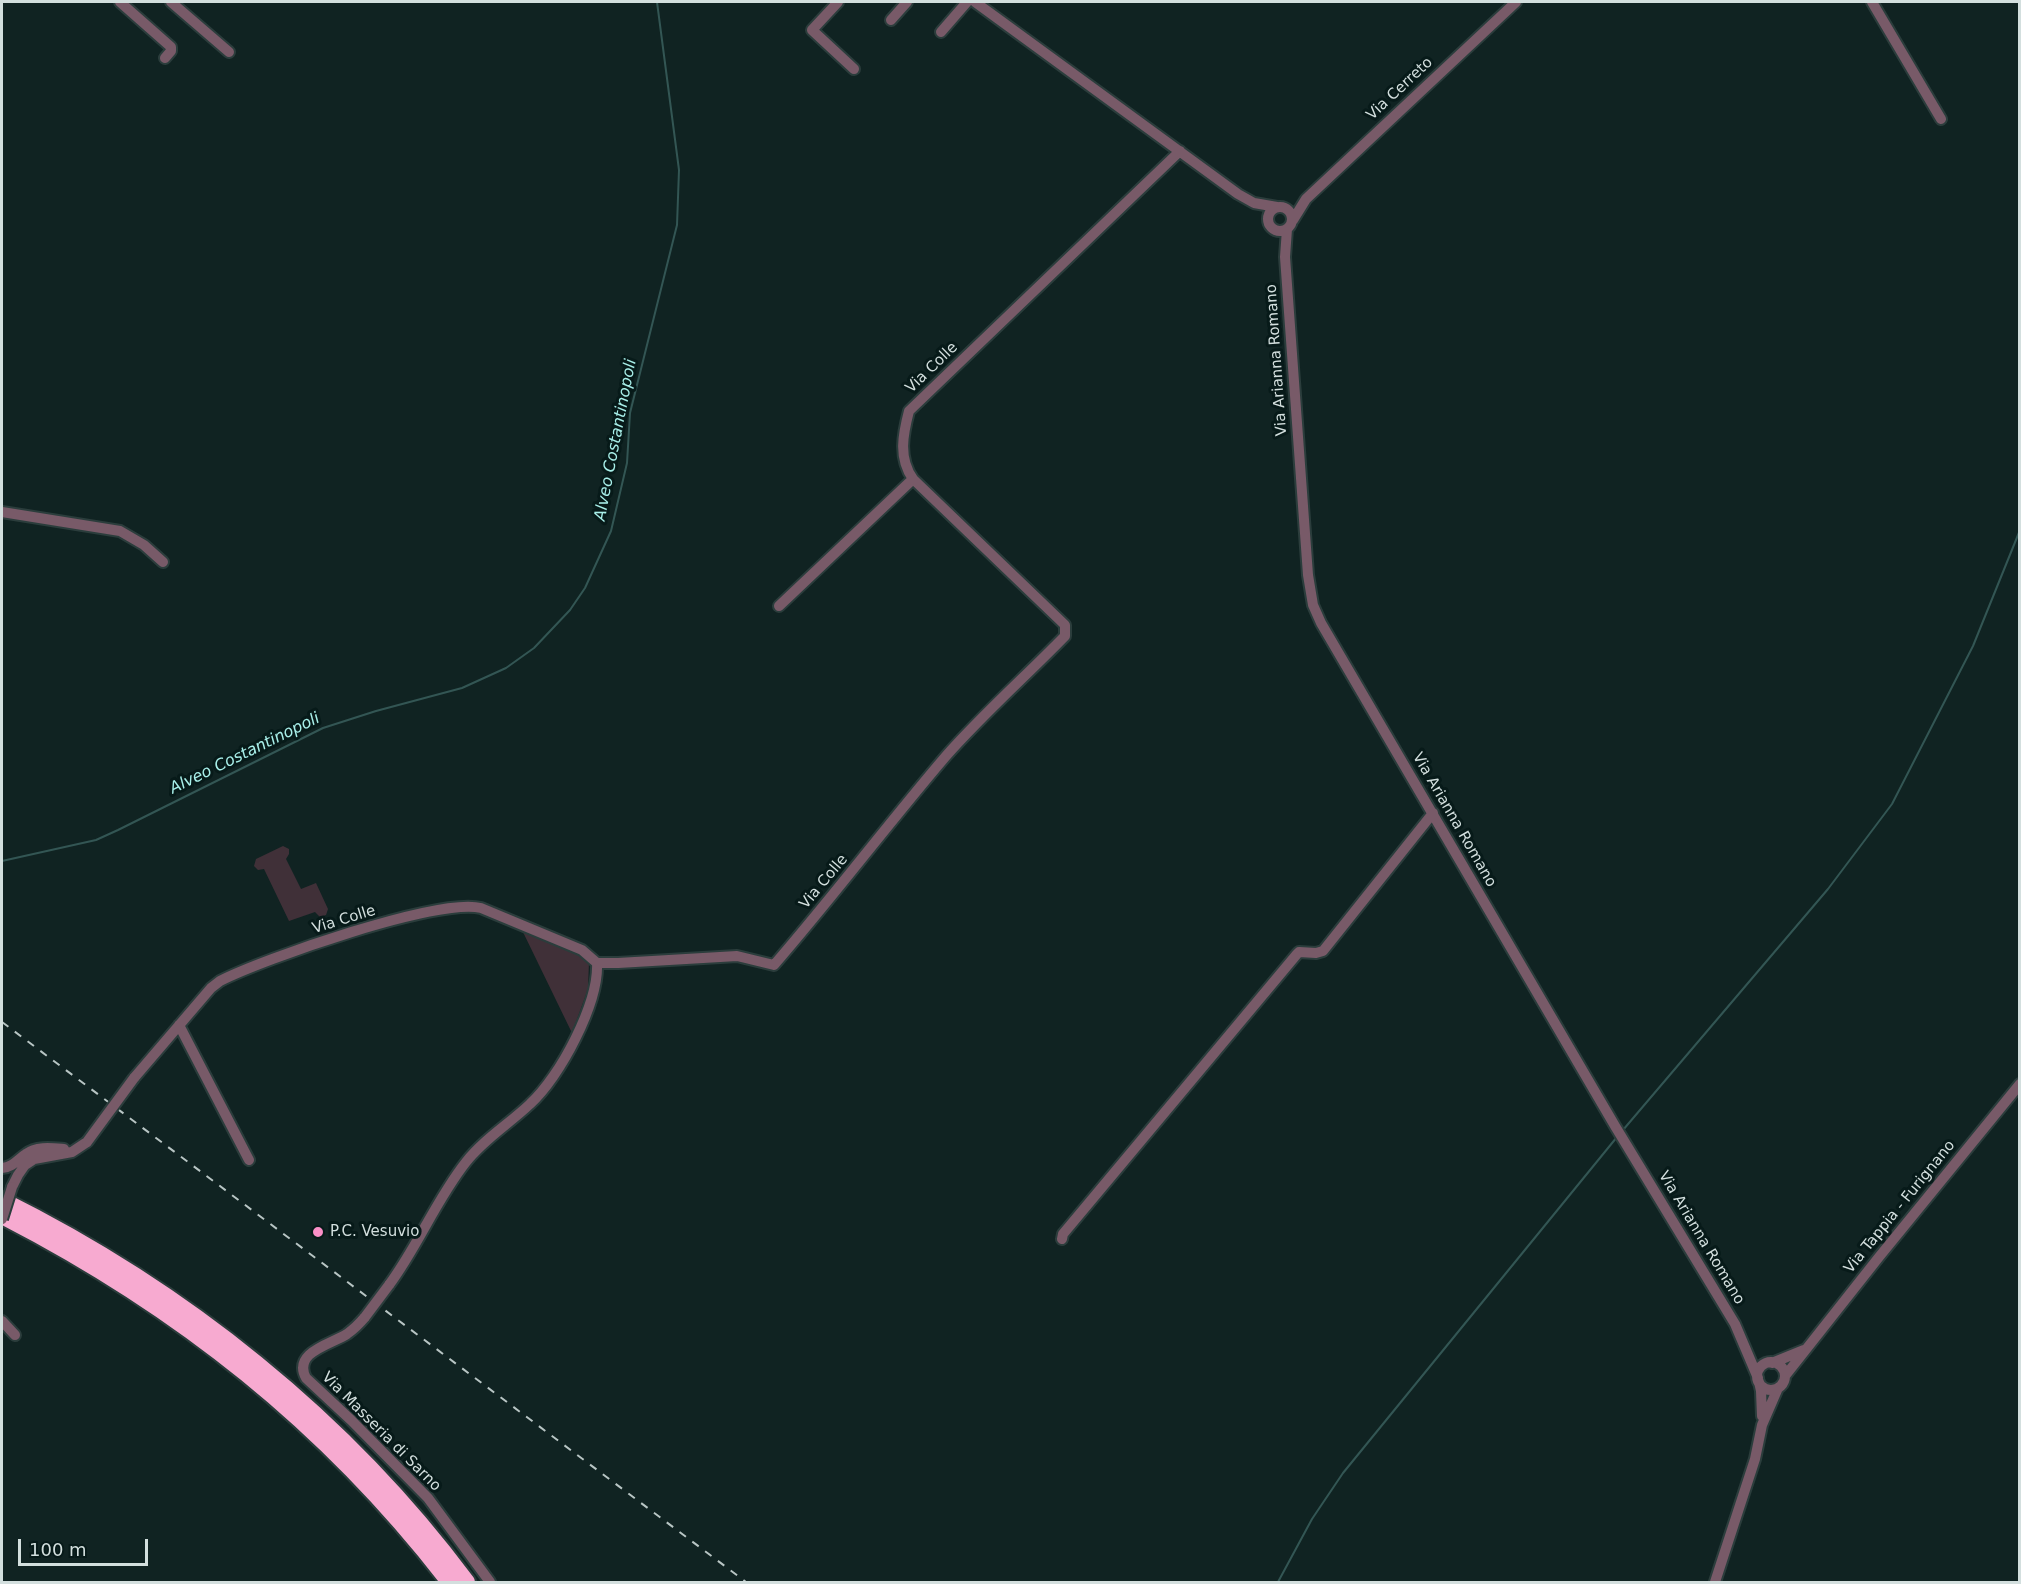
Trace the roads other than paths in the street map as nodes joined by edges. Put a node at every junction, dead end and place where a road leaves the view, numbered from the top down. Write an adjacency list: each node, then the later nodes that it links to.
1 (120, 2): 13 (street)
2 (171, 2): 12 (street)
3 (838, 2): 14 (street)
4 (907, 2): 10 (street)
5 (967, 2): 11 (street)
6 (975, 2): 9 (street, Via Arianna Romano)
7 (1516, 2): 18 (street, Via Cerreto)
8 (1872, 2): 15 (street)
9 (989, 6): 16 (street, Via Arianna Romano)
10 (891, 20)
11 (941, 32)
12 (229, 52)
13 (165, 58)
14 (854, 69)
15 (1941, 119)
16 (1180, 151): 17 (street, Via Arianna Romano); 23 (street, Via Colle)
17 (1246, 199): 19 (street, Via Arianna Romano); 20 (street, Via Arianna Romano)
18 (1306, 199): 19 (street, Via Cerreto); 21 (street, Via Cerreto)
19 (1281, 207): 20 (street); 21 (street)
20 (1270, 224): 21 (street); 22 (street, Via Arianna Romano)
21 (1290, 224): 22 (street, Via Arianna Romano)
22 (1285, 257): 27 (street, Via Arianna Romano)
23 (913, 479): 26 (street); 28 (street, Via Colle)
24 (2, 512): 25 (street)
25 (163, 562)
26 (779, 606)
27 (1433, 813): 36 (street); 39 (street, Via Arianna Romano)
28 (597, 963): 29 (street, Via Colle); 48 (street, Via Masseria di Sarno, bridge)
29 (179, 1025): 31 (street, Via Colle, bridge); 32 (street)
30 (2019, 1084): 40 (street, Via Tappia - Furignano)
31 (72, 1152): 33 (street); 34 (street, Via Colle)
32 (249, 1160)
33 (2, 1168)
34 (7, 1194): 35 (street, Via Colle, bridge); 47 (highway)
35 (2, 1218): 46 (highway)
36 (1062, 1239)
37 (2, 1321): 38 (street)
38 (15, 1335)
39 (1747, 1350): 41 (street); 43 (street, Via Arianna Romano)
40 (1804, 1350): 41 (street); 42 (street, Via Tappia - Furignano)
41 (1770, 1363): 42 (street); 43 (street)
42 (1785, 1376): 44 (street, Via Arianna Romano)
43 (1758, 1380): 44 (street); 45 (street, Via Arianna Romano)
44 (1778, 1388): 45 (street, Via Arianna Romano)
45 (1762, 1425): 49 (street, Via Arianna Romano)
46 (449, 1582)
47 (467, 1582)
48 (490, 1582)
49 (1715, 1582)

